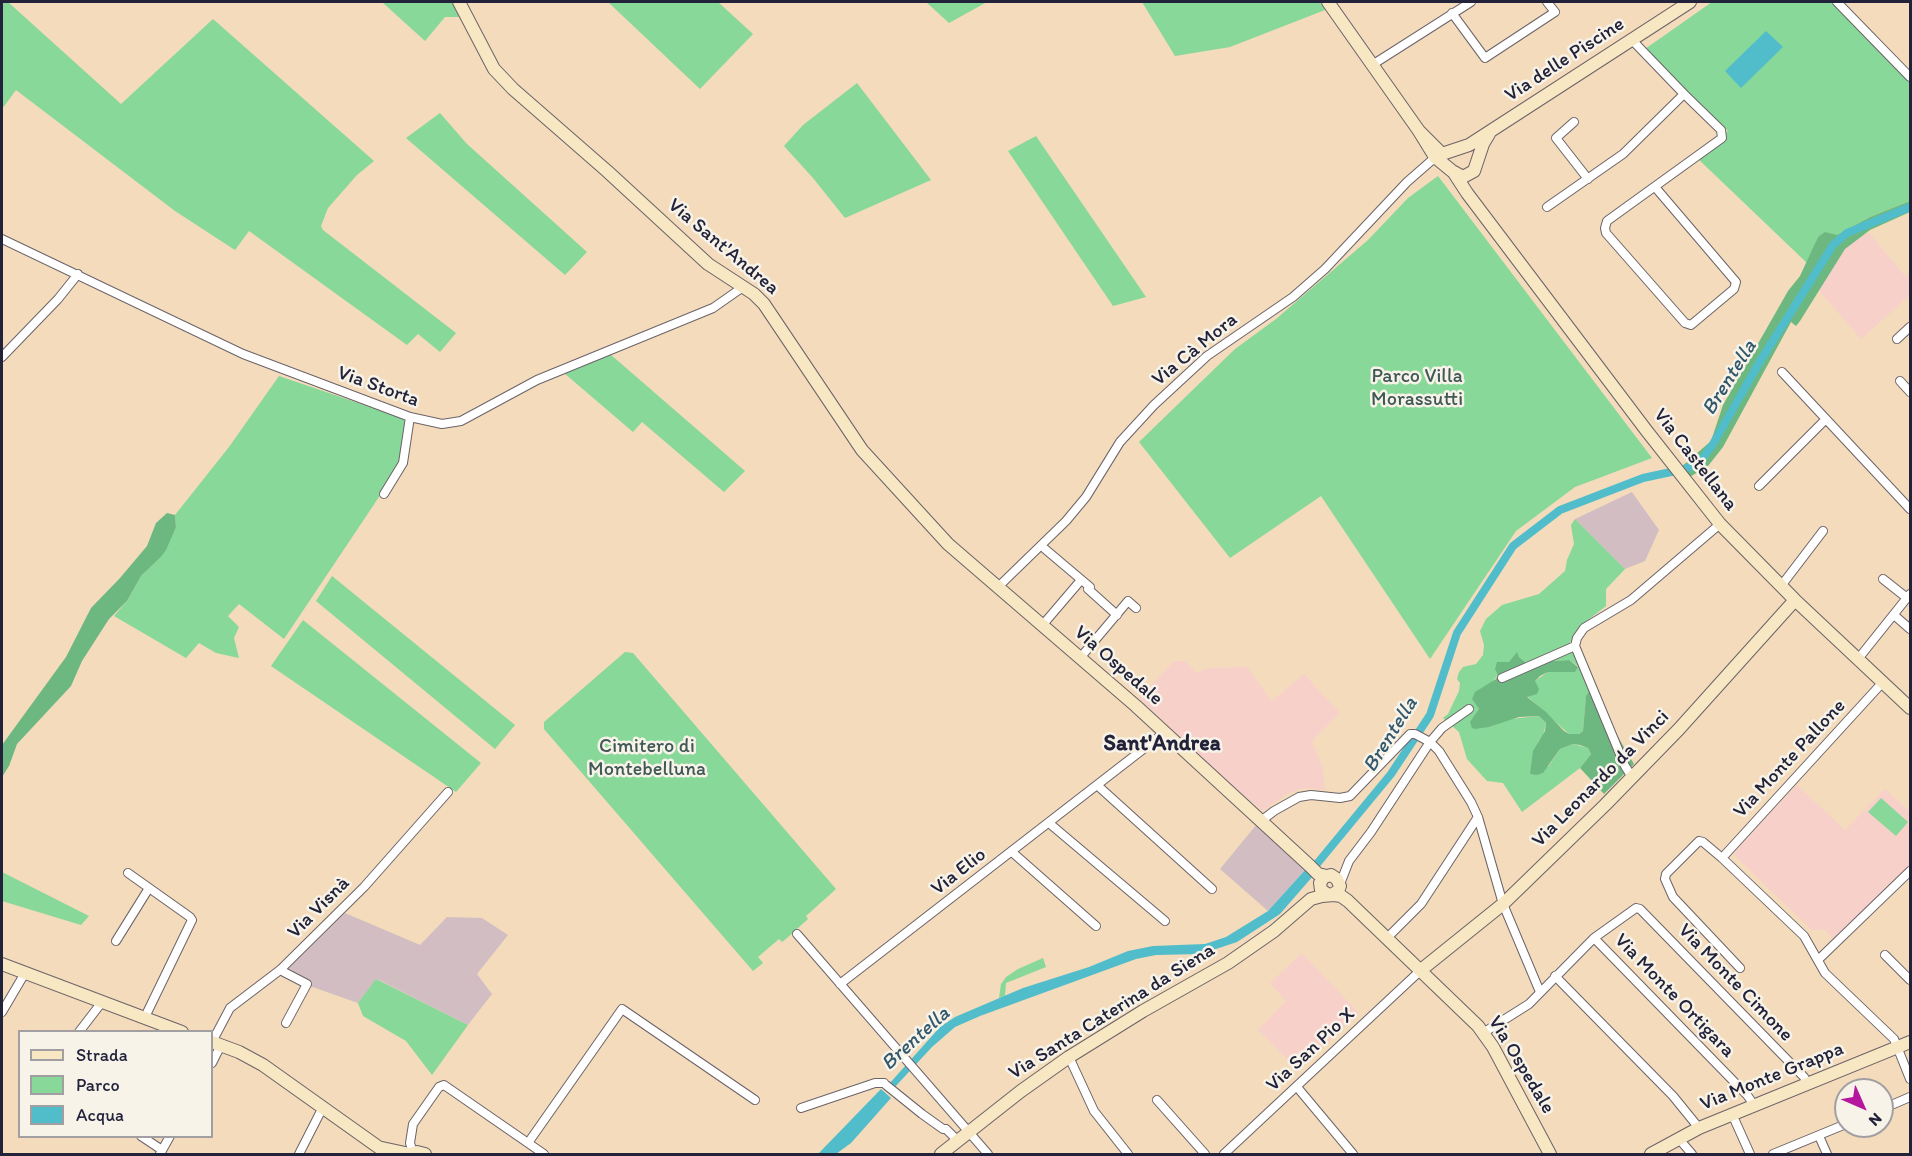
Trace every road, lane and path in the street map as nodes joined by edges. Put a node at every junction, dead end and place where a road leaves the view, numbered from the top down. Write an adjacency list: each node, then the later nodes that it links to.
1 (459, 2): 25 (street, Via Sant'Andrea)
2 (1328, 2): 9 (street, Via Castellana)
3 (1471, 2): 7 (street)
4 (1547, 2): 7 (street)
5 (1690, 2): 8 (street, Via delle Piscine)
6 (1837, 2): 10 (street)
7 (1452, 13): 9 (street)
8 (1632, 40): 11 (street); 14 (street, Via delle Piscine)
9 (1372, 65): 13 (street, Via Castellana)
10 (1911, 77)
11 (1684, 94): 19 (street); 20 (street)
12 (1574, 122): 19 (street)
13 (1419, 131): 15 (street, Via Castellana); 16 (street, Via Castellana)
14 (1492, 131): 15 (street, Via delle Piscine); 17 (street)
15 (1458, 150): 17 (street); 18 (street)
16 (1436, 159): 18 (street, Via Castellana); 43 (street, Via Cà Mora)
17 (1476, 167): 18 (street); 22 (street, Via Castellana)
18 (1453, 172): 22 (street, Via Castellana)
19 (1588, 179): 21 (street)
20 (1655, 187): 20 (street)
21 (1547, 207)
22 (1479, 209): 37 (street, Via Castellana)
23 (2, 238): 24 (street, Via Storta)
24 (78, 274): 28 (street); 32 (street, Via Storta)
25 (743, 287): 32 (street, Via Storta); 43 (street, Via Sant'Andrea)
26 (1911, 327): 27 (street)
27 (1897, 339)
28 (2, 357)
29 (1782, 372): 33 (street)
30 (1900, 381): 31 (street)
31 (1911, 392)
32 (410, 417): 35 (street)
33 (1826, 419): 34 (street); 36 (street)
34 (1759, 486)
35 (384, 494)
36 (1911, 509)
37 (1720, 524): 42 (street, Via Castellana); 51 (street)
38 (1822, 531): 42 (street)
39 (1045, 549): 41 (street)
40 (1883, 579): 44 (street)
41 (1081, 580): 47 (street); 49 (street)
42 (1781, 586): 45 (street, Via Castellana)
43 (997, 588): 52 (street, Via Ospedale)
44 (1909, 596): 48 (street)
45 (1795, 600): 53 (street, Via Castellana); 60 (street, Via Leonardo da Vinci)
46 (1136, 608): 47 (street)
47 (1117, 615): 52 (street)
48 (1894, 615): 50 (street); 53 (street)
49 (1046, 621)
50 (1911, 629)
51 (1575, 646): 54 (street); 60 (street)
52 (1080, 658): 58 (street, Via Ospedale)
53 (1858, 659): 55 (street, Via Castellana)
54 (1502, 678)
55 (1883, 682): 56 (street, Via Castellana); 67 (street, Via Monte Pallone)
56 (1911, 708)
57 (1468, 709): 59 (street)
58 (1164, 733): 61 (street, Via Elio); 64 (street, Via Ospedale)
59 (1430, 742): 63 (street); 64 (street); 68 (street)
60 (1632, 777): 75 (street, Via Leonardo da Vinci)
61 (1097, 785): 65 (street, Via Elio); 73 (street)
62 (448, 792): 87 (street, Via Visnà)
63 (1478, 817): 75 (street); 80 (street)
64 (1261, 821): 71 (street, Via Ospedale)
65 (1049, 823): 66 (street, Via Elio); 77 (street)
66 (1012, 852): 78 (street); 92 (street, Via Elio)
67 (1722, 858): 84 (street); 86 (street)
68 (1349, 861): 71 (street); 74 (street)
69 (1911, 871): 84 (street)
70 (128, 873): 72 (street)
71 (1321, 876): 74 (street, Via Ospedale); 74 (street); 76 (street, Via Santa Caterina da Siena)
72 (149, 888): 82 (street); 96 (street)
73 (1212, 889)
74 (1335, 890): 76 (street, Via Santa Caterina da Siena); 80 (street, Via Ospedale)
75 (1503, 904): 88 (street, Via Leonardo da Vinci); 93 (street)
76 (1304, 905): 104 (street, Via Santa Caterina da Siena)
77 (1166, 921)
78 (1096, 926)
79 (797, 934): 92 (street)
80 (1387, 938): 88 (street, Via Ospedale)
81 (1594, 938): 90 (street); 106 (street, Via Monte Cimone); 112 (street, Via Monte Ortigara)
82 (116, 941)
83 (1885, 955): 91 (street)
84 (1818, 960): 103 (street)
85 (2, 964): 89 (street)
86 (1740, 968)
87 (280, 970): 97 (street); 102 (street, Via Visnà)
88 (1421, 970): 100 (street, Via Ospedale); 107 (street, Via San Pio X)
89 (25, 973): 94 (street); 95 (street)
90 (1555, 976): 93 (street); 116 (street)
91 (1911, 980)
92 (840, 984): 118 (street)
93 (1540, 992): 100 (street)
94 (102, 1002): 96 (street); 98 (street)
95 (2, 1012)
96 (145, 1017): 99 (street)
97 (286, 1023)
98 (80, 1030)
99 (177, 1030)
100 (1484, 1033): 137 (street, Via Ospedale)
101 (1911, 1041): 103 (street, Via Monte Grappa)
102 (215, 1043): 113 (street)
103 (1897, 1047): 105 (street); 106 (street, Via Monte Grappa)
104 (1069, 1057): 118 (street, Via Santa Caterina da Siena); 133 (street)
105 (1911, 1078)
106 (1808, 1084): 112 (street, Via Monte Grappa)
107 (1297, 1087): 135 (street, Via San Pio X); 136 (street)
108 (1911, 1097): 111 (street)
109 (755, 1100): 125 (street)
110 (1157, 1100): 134 (street)
111 (1894, 1104)
112 (1754, 1105): 115 (street, Via Monte Grappa)
113 (323, 1107): 124 (street); 129 (street)
114 (801, 1108): 123 (street)
115 (1732, 1114): 116 (street, Via Monte Grappa); 140 (street)
116 (1699, 1128): 122 (street, Via Monte Grappa)
117 (1834, 1129): 119 (street)
118 (968, 1132): 123 (street, Via Santa Caterina da Siena); 132 (street)
119 (1819, 1136): 141 (street); 142 (street)
120 (142, 1138): 126 (street)
121 (169, 1138): 126 (street)
122 (1679, 1139): 138 (street, Via Monte Grappa); 139 (street)
123 (958, 1141): 131 (street, Via Santa Caterina da Siena)
124 (373, 1143): 128 (street); 130 (street)
125 (528, 1143): 127 (street); 128 (street)
126 (161, 1153)
127 (539, 1153)
128 (415, 1154)
129 (299, 1155)
130 (388, 1155)
131 (941, 1155)
132 (988, 1155)
133 (1128, 1155)
134 (1205, 1155)
135 (1224, 1155)
136 (1353, 1155)
137 (1550, 1155)
138 (1651, 1155)
139 (1692, 1155)
140 (1750, 1155)
141 (1773, 1155)
142 (1827, 1155)

